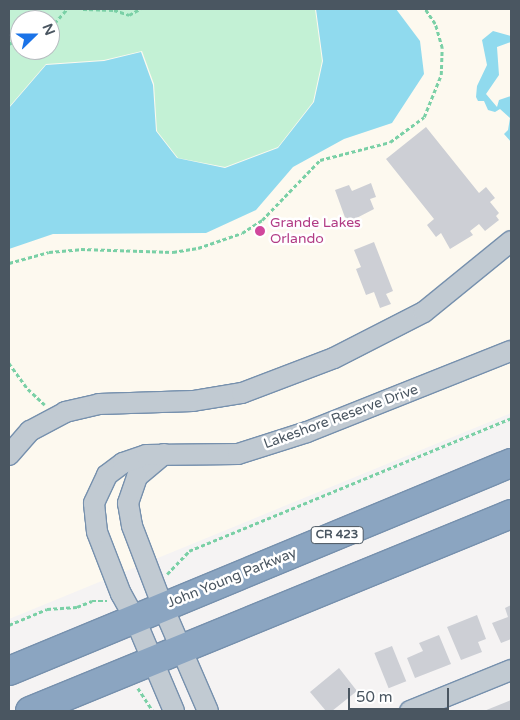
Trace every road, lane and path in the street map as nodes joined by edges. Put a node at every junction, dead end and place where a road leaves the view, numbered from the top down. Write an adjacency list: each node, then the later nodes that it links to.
1 (83, 9): 2 (path)
2 (140, 9)
3 (425, 9): 5 (path)
4 (511, 241): 8 (street)
5 (9, 263)
6 (511, 351): 10 (street, Lakeshore Reserve Drive)
7 (9, 363): 8 (path)
8 (52, 417): 11 (street)
9 (511, 418): 14 (path)
10 (164, 454): 15 (street); 16 (street, Lakeshore Reserve Drive)
11 (9, 455)
12 (511, 463): 15 (highway, John Young Parkway / CR 423)
13 (511, 514): 18 (highway)
14 (169, 573)
15 (163, 607): 16 (highway, John Young Parkway / CR 423); 18 (street)
16 (126, 623): 17 (path); 19 (street, Lakeshore Reserve Drive); 21 (highway, John Young Parkway / CR 423)
17 (9, 624)
18 (181, 650): 19 (highway); 25 (street)
19 (142, 665): 22 (highway); 23 (path); 24 (street, Lakeshore Reserve Drive)
20 (511, 670): 26 (street)
21 (9, 671)
22 (30, 711)
23 (153, 711)
24 (174, 711)
25 (208, 711)
26 (410, 711)

